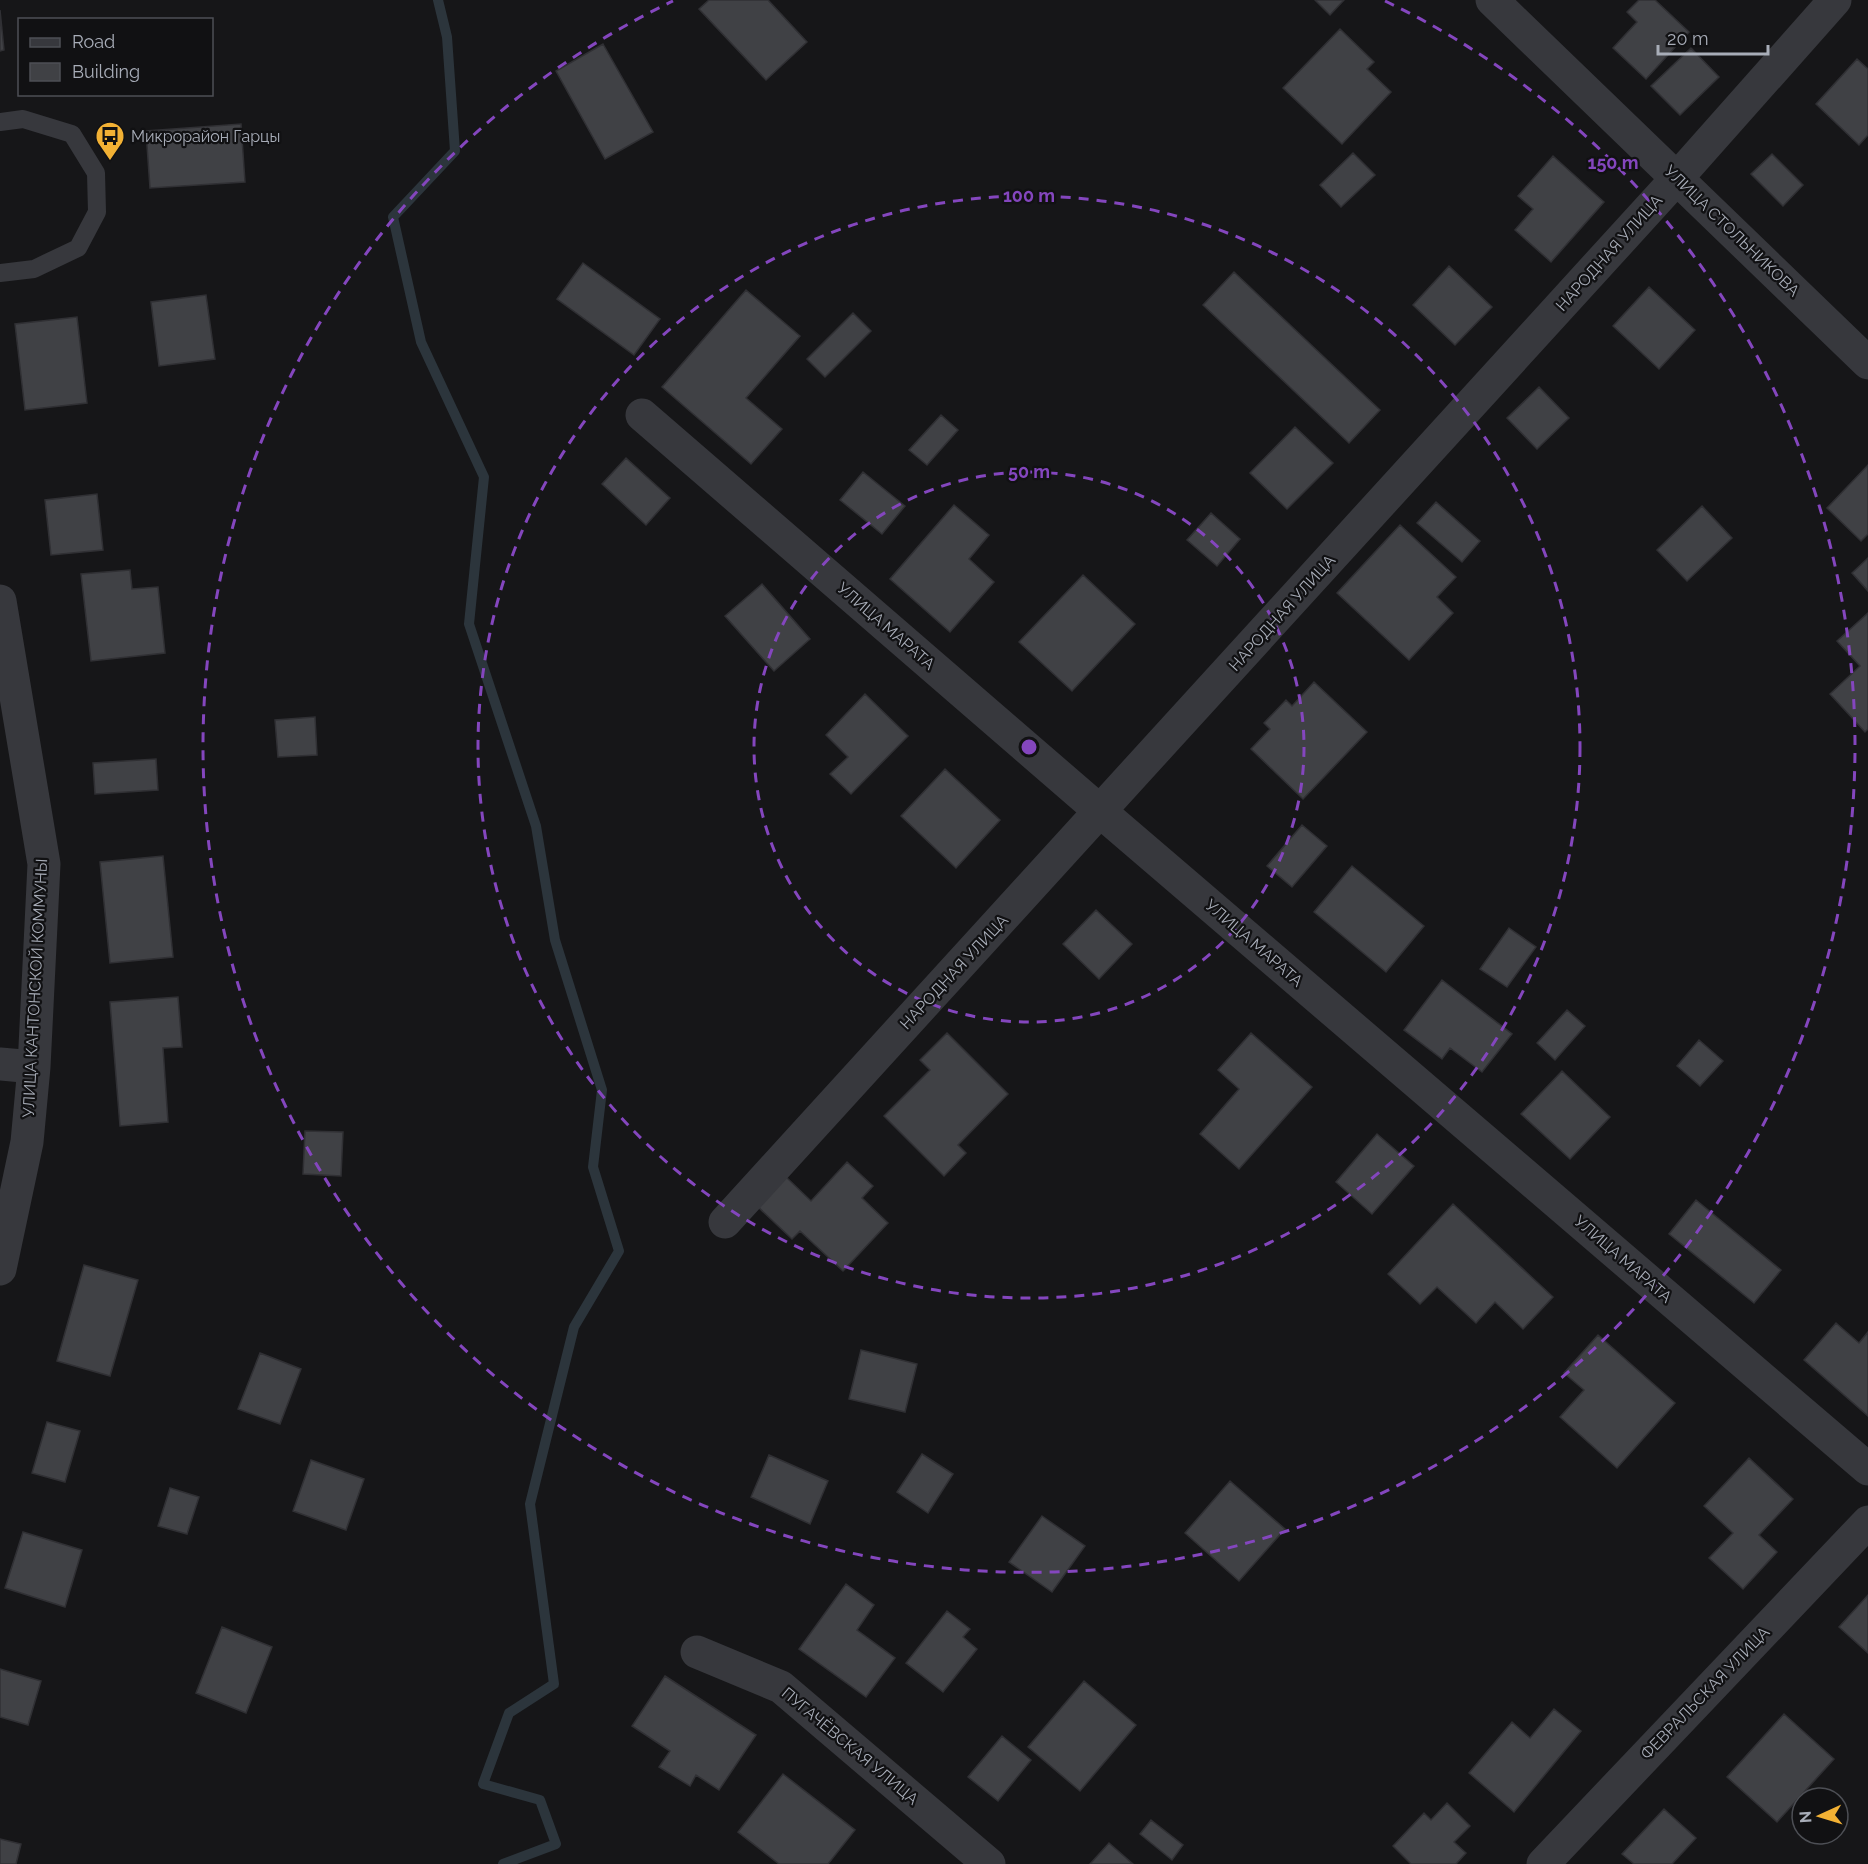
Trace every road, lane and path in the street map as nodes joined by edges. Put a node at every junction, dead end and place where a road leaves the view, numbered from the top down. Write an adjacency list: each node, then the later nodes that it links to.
1 (1492, 0): 4 (street, УЛИЦА СТОЛЬНИКОВА)
2 (1835, 0): 4 (street, НАРОДНАЯ УЛИЦА)
3 (0, 122): 5 (lane)
4 (1678, 177): 6 (street, УЛИЦА СТОЛЬНИКОВА); 9 (street, НАРОДНАЯ УЛИЦА)
5 (0, 273)
6 (1868, 363)
7 (642, 415): 9 (street, УЛИЦА МАРАТА)
8 (0, 601): 11 (street, УЛИЦА КАНТОНСКОЙ КОММУНЫ)
9 (1101, 812): 12 (street, НАРОДНАЯ УЛИЦА); 14 (street, УЛИЦА МАРАТА)
10 (0, 1064): 11 (street)
11 (34, 1067): 13 (street, УЛИЦА КАНТОНСКОЙ КОММУНЫ)
12 (724, 1222)
13 (0, 1269)
14 (1868, 1469)
15 (1868, 1522): 18 (street, ФЕВРАЛЬСКАЯ УЛИЦА)
16 (698, 1652): 17 (street, ПУГАЧЁВСКАЯ УЛИЦА)
17 (989, 1864)
18 (1543, 1864)

